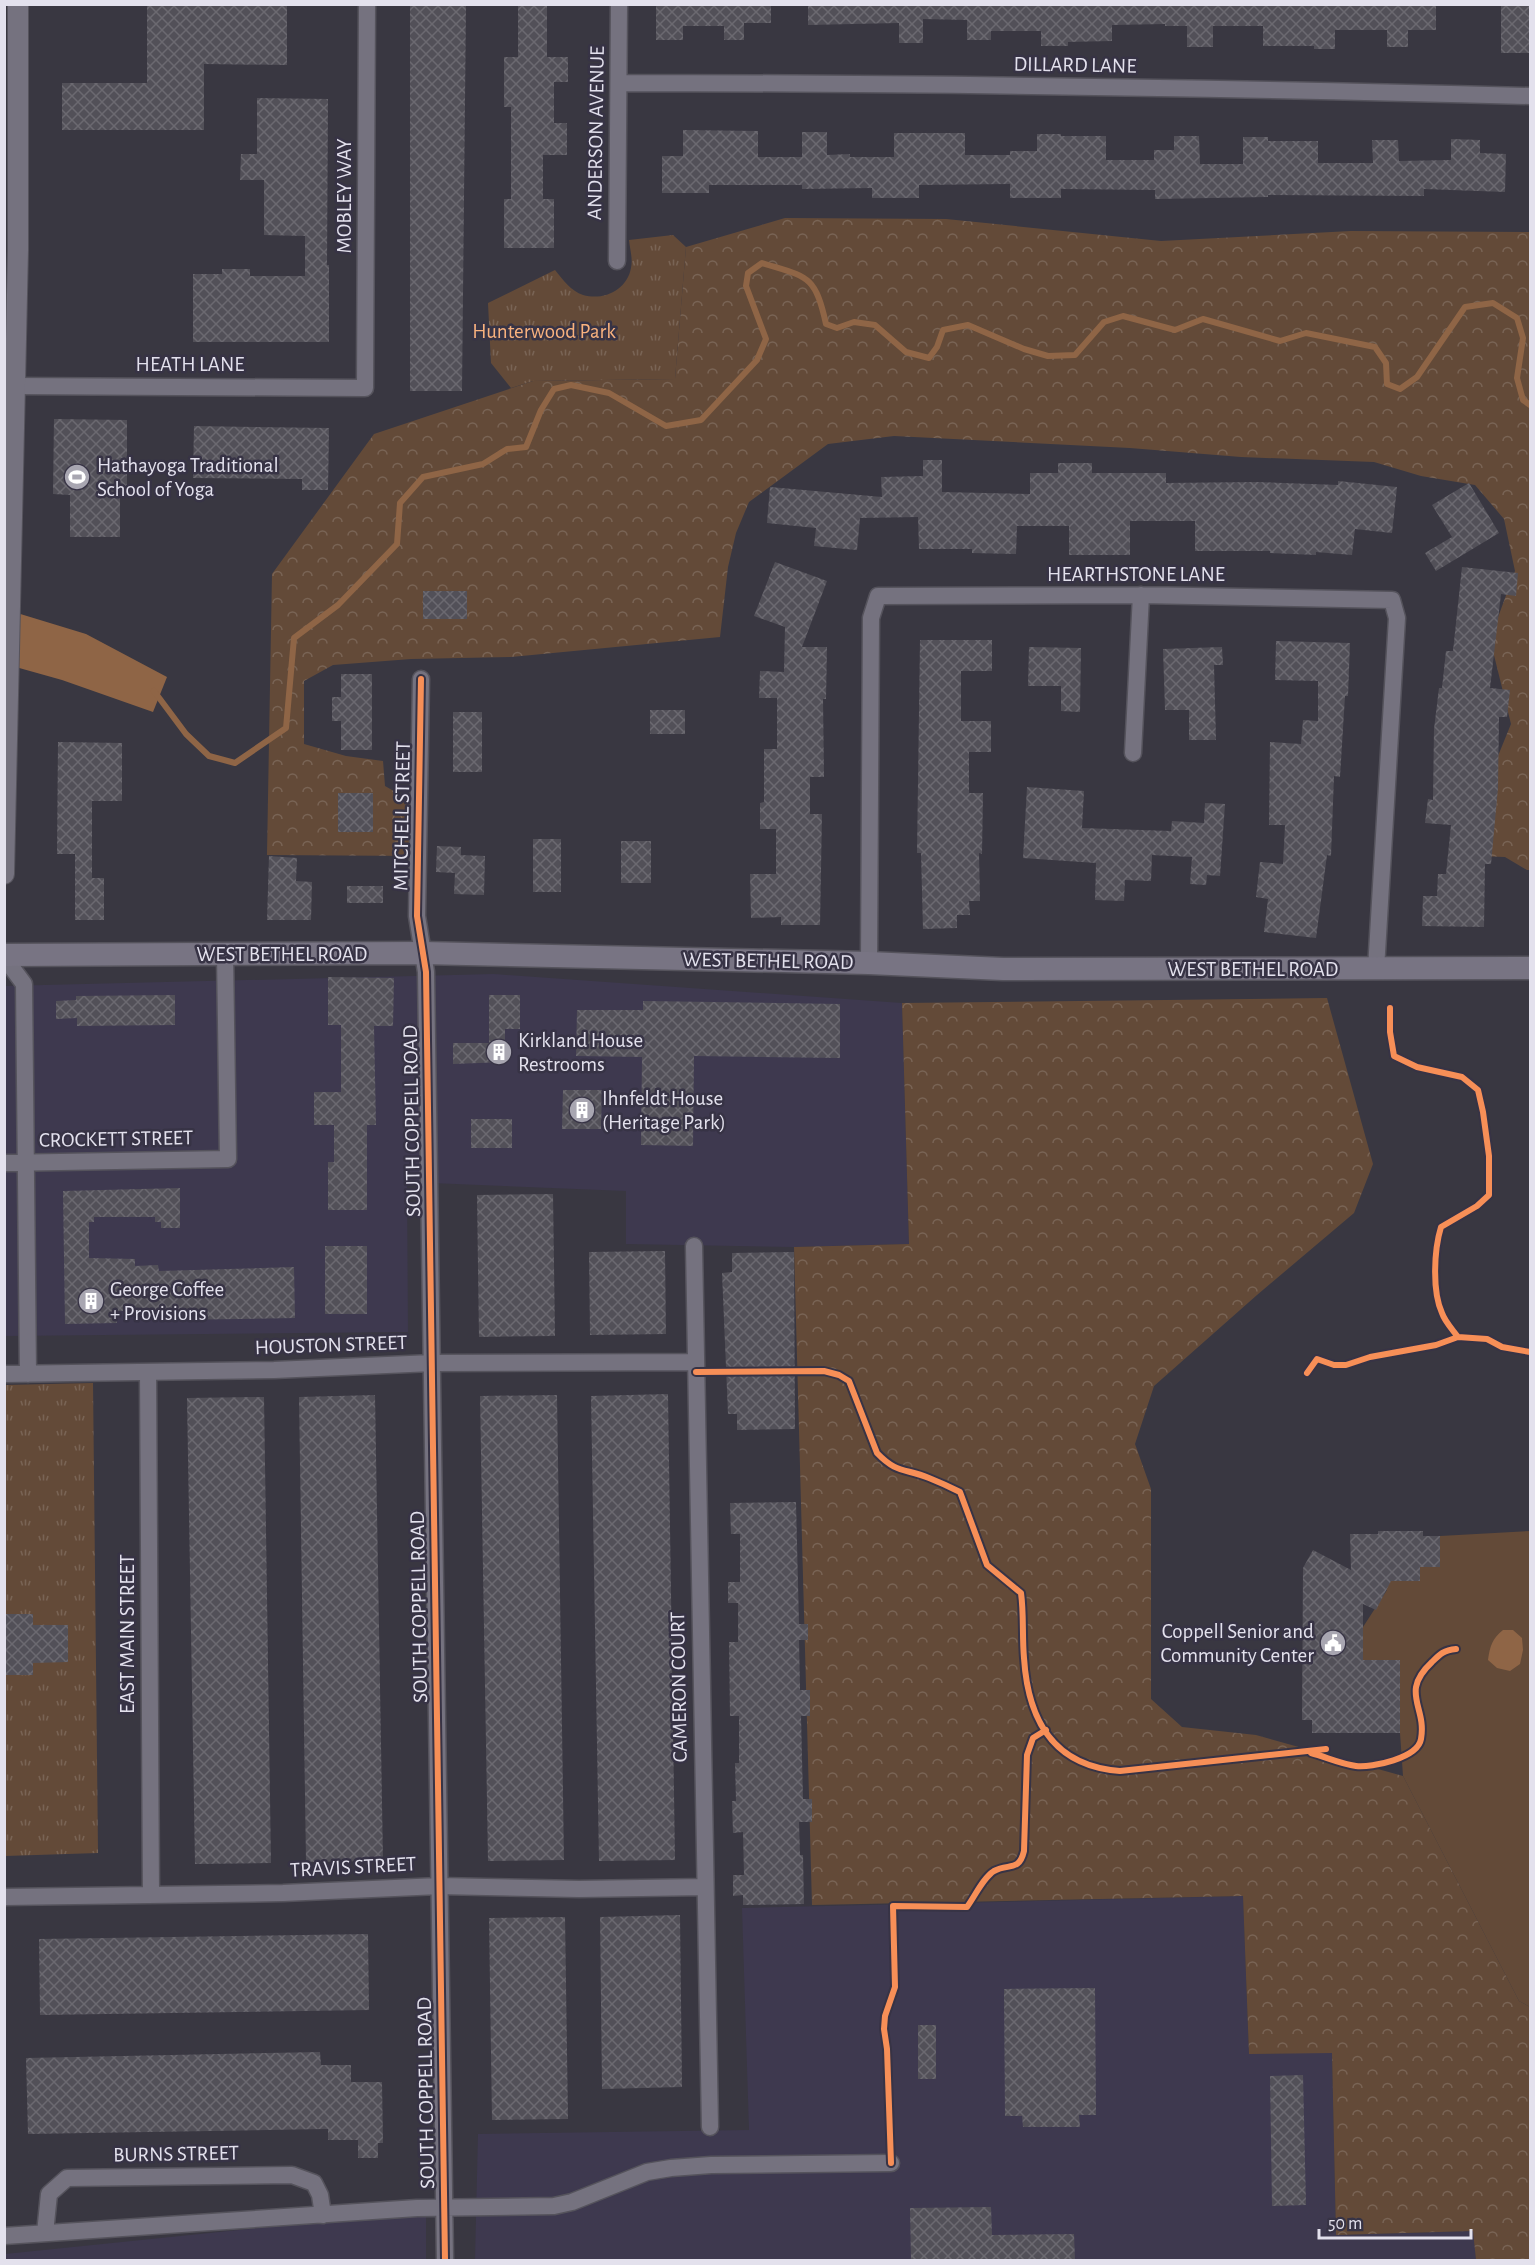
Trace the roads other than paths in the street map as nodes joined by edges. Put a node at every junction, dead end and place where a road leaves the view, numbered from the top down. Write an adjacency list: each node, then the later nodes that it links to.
1 (18, 4): 7 (street)
2 (367, 4): 8 (street, MOBLEY WAY)
3 (619, 4): 4 (street, ANDERSON AVENUE)
4 (619, 83): 5 (street, DILLARD LANE); 6 (street, ANDERSON AVENUE)
5 (1530, 96)
6 (617, 261)
7 (15, 386): 8 (street, HEATH LANE); 12 (street)
8 (365, 388)
9 (1141, 595): 11 (street); 16 (street, HEARTHSTONE LANE); 18 (street, HEARTHSTONE LANE)
10 (421, 679): 13 (street, MITCHELL STREET)
11 (1134, 753)
12 (4, 874)
13 (423, 953): 14 (main road, WEST BETHEL ROAD); 16 (main road, WEST BETHEL ROAD); 23 (street, SOUTH COPPELL ROAD)
14 (225, 954): 15 (main road, WEST BETHEL ROAD); 20 (street, CROCKETT STREET)
15 (4, 956): 20 (street)
16 (869, 963): 18 (main road, WEST BETHEL ROAD)
17 (1530, 968): 18 (main road, WEST BETHEL ROAD)
18 (1376, 969)
19 (4, 1163): 20 (street, CROCKETT STREET)
20 (25, 1163): 26 (street)
21 (694, 1246): 22 (street, CAMERON COURT)
22 (696, 1362): 23 (street, HOUSTON STREET); 28 (street, CAMERON COURT)
23 (432, 1363): 24 (street, HOUSTON STREET); 27 (street, SOUTH COPPELL ROAD)
24 (148, 1372): 26 (street, HOUSTON STREET); 29 (street, EAST MAIN STREET)
25 (4, 1374): 26 (street, HOUSTON STREET)
26 (28, 1374)
27 (439, 1886): 28 (street, TRAVIS STREET); 29 (street, TRAVIS STREET); 33 (street, SOUTH COPPELL ROAD)
28 (704, 1887): 31 (street, CAMERON COURT)
29 (151, 1895): 30 (street, TRAVIS STREET)
30 (4, 1897)
31 (710, 2127)
32 (891, 2163): 33 (street)
33 (444, 2207): 34 (street); 37 (street, SOUTH COPPELL ROAD)
34 (323, 2214): 35 (street); 35 (street, BURNS STREET)
35 (45, 2233): 36 (street)
36 (4, 2236)
37 (445, 2260)

